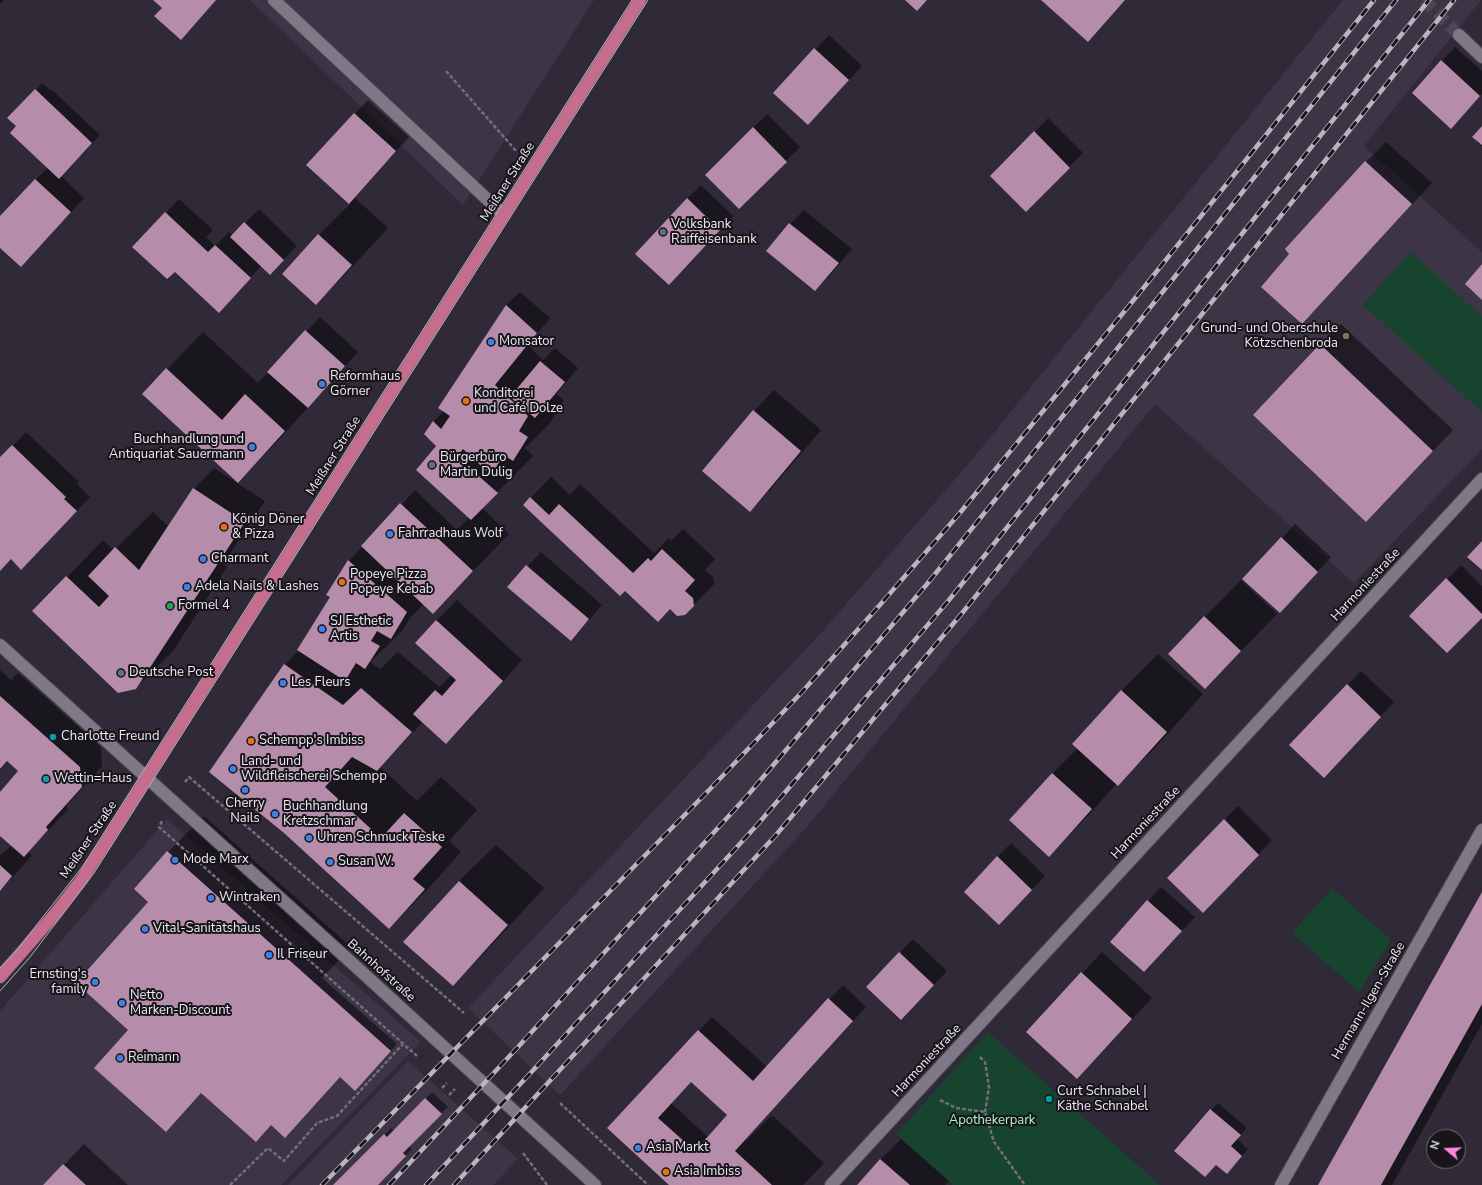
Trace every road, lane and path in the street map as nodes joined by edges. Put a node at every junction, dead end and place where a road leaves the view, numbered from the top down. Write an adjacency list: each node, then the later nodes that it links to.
1 (274, 0): 7 (street)
2 (640, 0): 6 (main road, Meißner Straße)
3 (1459, 35): 4 (street)
4 (1482, 57)
5 (446, 71): 6 (path)
6 (533, 170): 7 (main road, Meißner Straße)
7 (504, 215): 10 (main road, Meißner Straße)
8 (1482, 479): 15 (street, Harmoniestraße)
9 (0, 645): 10 (street, Bahnhofstraße)
10 (147, 778): 11 (street, Bahnhofstraße); 13 (main road, Meißner Straße)
11 (171, 800): 14 (path); 16 (path); 28 (street, Bahnhofstraße)
12 (1482, 830): 32 (street, Hermann-Ilgen-Straße)
13 (0, 977)
14 (464, 1013)
15 (966, 1039): 21 (street, Harmoniestraße); 24 (path)
16 (403, 1044): 17 (path); 26 (path)
17 (417, 1056)
18 (447, 1083): 19 (path)
19 (442, 1088)
20 (454, 1089): 22 (path)
21 (920, 1089): 24 (path); 30 (street, Harmoniestraße)
22 (449, 1095)
23 (560, 1103): 29 (path)
24 (985, 1112): 31 (path)
25 (522, 1151): 27 (path)
26 (230, 1185)
27 (547, 1185)
28 (595, 1185)
29 (648, 1185)
30 (831, 1185)
31 (1025, 1185)
32 (1281, 1185)

